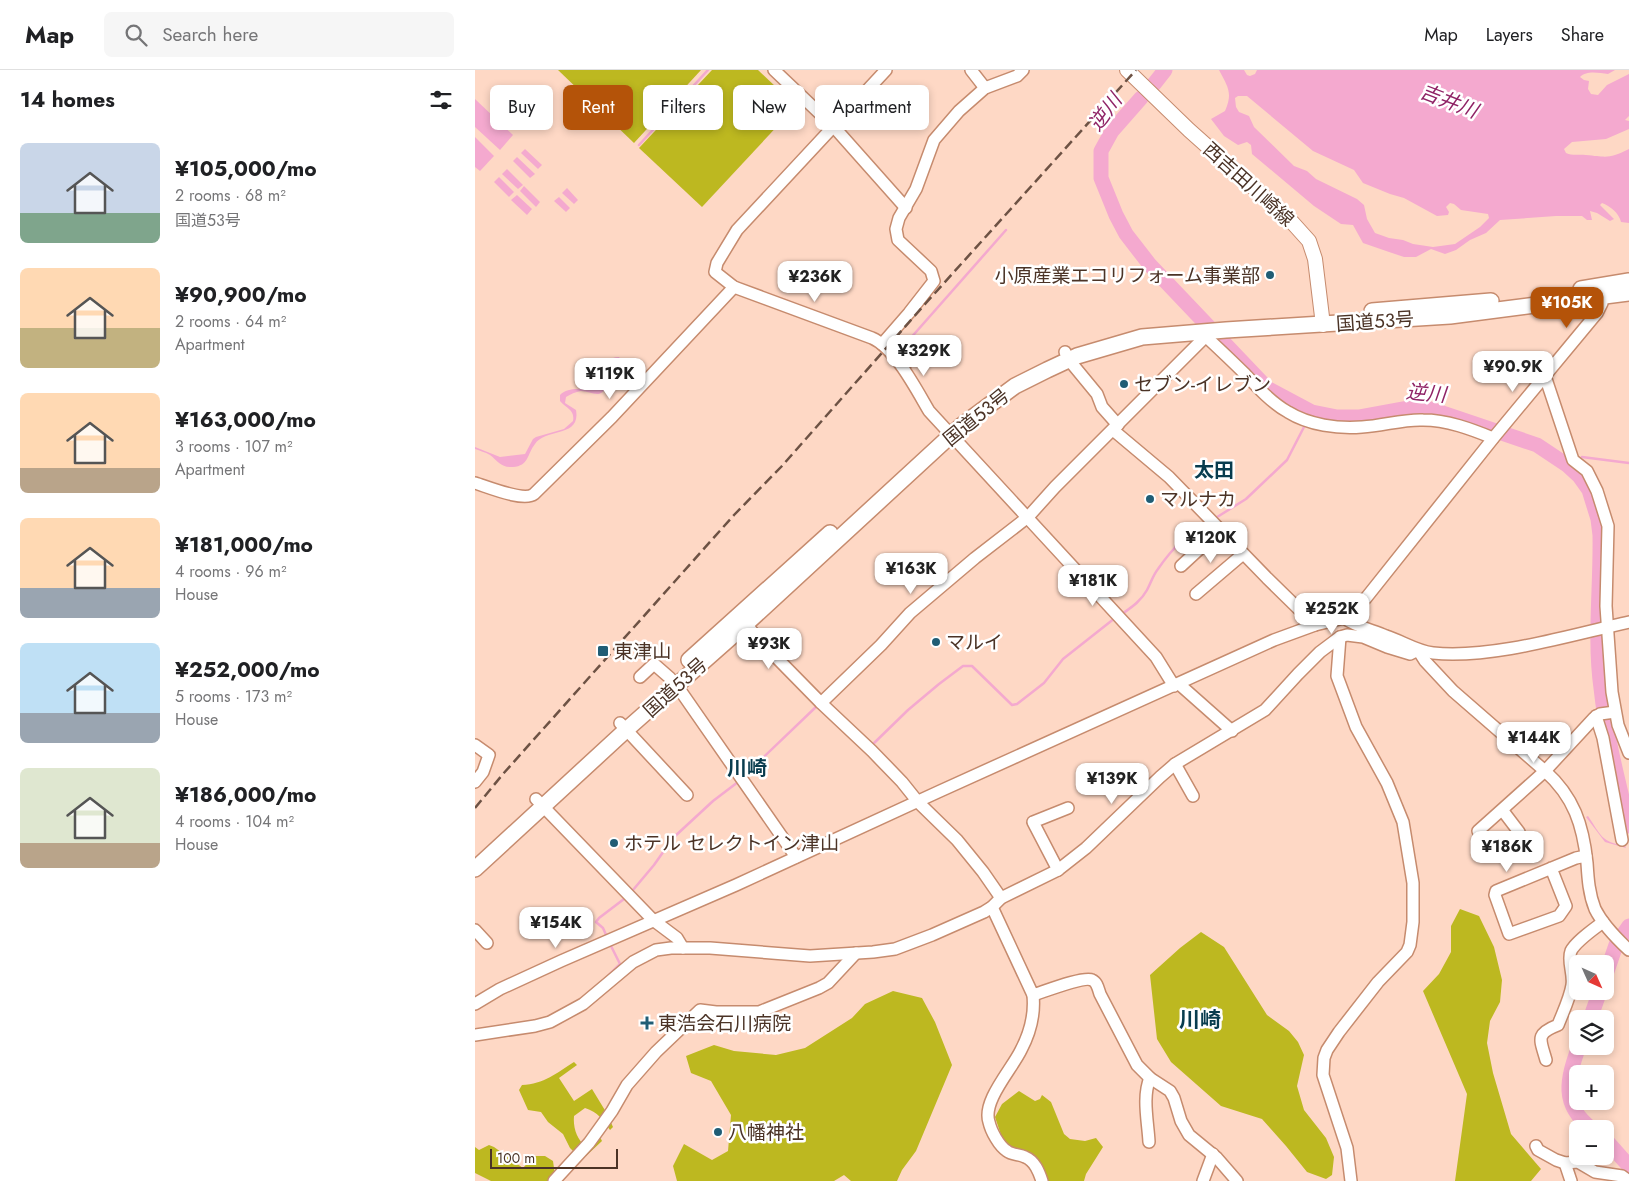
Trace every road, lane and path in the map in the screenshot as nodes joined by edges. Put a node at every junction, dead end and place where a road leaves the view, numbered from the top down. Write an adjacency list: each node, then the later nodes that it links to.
1 (774, 70): 8 (street)
2 (886, 70): 6 (street)
3 (971, 70): 7 (street)
4 (1023, 70): 7 (street)
5 (1127, 70): 16 (main road, 西吉田川崎線)
6 (872, 85)
7 (985, 88): 11 (street)
8 (815, 109)
9 (831, 130): 13 (street)
10 (837, 130): 11 (street)
11 (906, 208): 18 (street)
12 (1629, 281): 14 (highway, 国道53号)
13 (735, 287): 18 (street); 26 (street)
14 (1602, 291): 15 (highway, 国道53号); 16 (highway, 国道53号); 22 (street)
15 (1629, 293)
16 (1322, 320): 17 (highway, 国道53号)
17 (1200, 330): 20 (highway, 国道53号); 23 (street); 25 (street)
18 (882, 344): 21 (street)
19 (925, 348): 21 (street)
20 (1067, 356): 23 (street); 24 (highway, 国道53号)
21 (902, 366): 24 (street)
22 (1545, 376): 25 (street); 36 (street)
23 (1115, 428): 27 (street); 28 (street)
24 (948, 432): 27 (street); 33 (highway, 国道53号)
25 (1497, 433): 32 (street)
26 (475, 483)
27 (1028, 518): 41 (street); 42 (street)
28 (1220, 530): 29 (street); 30 (street)
29 (1243, 554): 31 (street); 35 (street)
30 (1181, 566)
31 (1196, 594)
32 (1344, 618): 35 (street); 38 (street)
33 (742, 620): 40 (highway, 国道53号); 42 (street)
34 (1629, 622): 36 (street)
35 (1315, 625): 41 (street)
36 (1602, 628): 38 (street); 43 (street)
37 (1340, 637): 38 (street); 45 (street); 88 (street)
38 (1418, 650): 49 (street)
39 (640, 677): 40 (street)
40 (673, 681): 44 (highway, 国道53号); 62 (street)
41 (1176, 685): 45 (street); 53 (street)
42 (821, 703): 53 (street)
43 (1605, 714): 47 (street); 49 (street); 59 (street)
44 (623, 727): 51 (street); 54 (highway, 国道53号)
45 (1233, 731): 48 (street)
46 (475, 745): 50 (street)
47 (1629, 753)
48 (1175, 764): 52 (street); 65 (street)
49 (1545, 771): 56 (street); 61 (street)
50 (475, 782)
51 (687, 795)
52 (1193, 796)
53 (918, 802): 62 (street); 66 (street)
54 (539, 803): 60 (highway, 国道53号); 64 (highway, 国道53号); 68 (street)
55 (1068, 808): 65 (street)
56 (1503, 811): 57 (street); 58 (street)
57 (1478, 831)
58 (1519, 832)
59 (1623, 840)
60 (475, 856)
61 (1586, 856): 63 (street); 69 (street)
62 (796, 857): 68 (street)
63 (1551, 868): 63 (street)
64 (475, 869)
65 (1058, 870): 66 (street)
66 (1001, 898): 67 (street)
67 (992, 907): 74 (street); 75 (street)
68 (653, 920): 72 (street); 76 (street)
69 (1607, 927): 73 (street); 78 (street)
70 (475, 930): 71 (street)
71 (487, 943)
72 (683, 948): 74 (street); 77 (street)
73 (1626, 948)
74 (856, 953): 84 (street)
75 (1033, 995): 79 (street); 85 (street)
76 (475, 1004)
77 (475, 1035)
78 (1546, 1060)
79 (1150, 1078): 80 (street); 82 (street)
80 (1149, 1142)
81 (1536, 1146): 83 (street)
82 (1213, 1154): 86 (street); 87 (street)
83 (1565, 1163): 89 (street); 90 (street)
84 (554, 1181)
85 (1042, 1181)
86 (1203, 1181)
87 (1237, 1181)
88 (1351, 1181)
89 (1571, 1181)
90 (1629, 1181)

